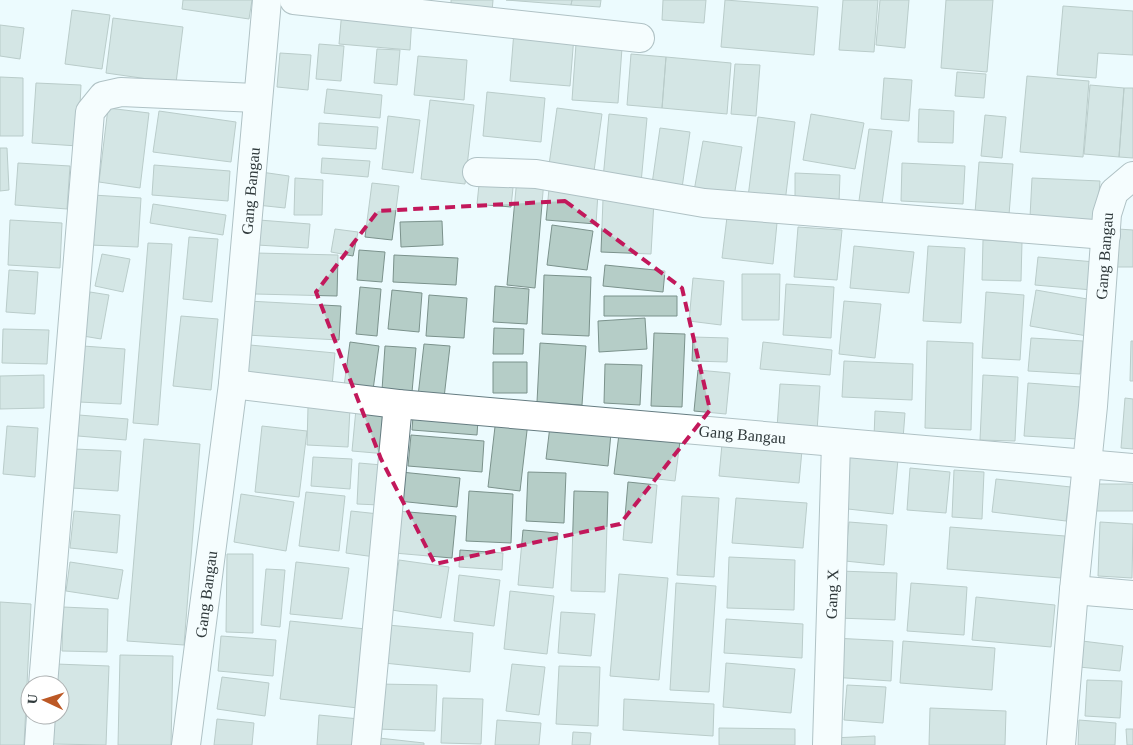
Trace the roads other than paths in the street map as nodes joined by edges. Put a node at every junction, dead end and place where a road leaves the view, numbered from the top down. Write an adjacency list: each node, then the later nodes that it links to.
1 (267, 0): 4 (street, Gang Bangau)
2 (294, 0): 3 (street)
3 (640, 38)
4 (258, 98): 8 (street, Gang Bangau); 15 (street)
5 (477, 172): 7 (street)
6 (1133, 176): 7 (street, Gang Bangau)
7 (1106, 235): 11 (street, Gang Bangau)
8 (233, 384): 9 (street, Gang Bangau); 18 (street, Gang Bangau)
9 (398, 404): 10 (street, Gang Bangau); 19 (street)
10 (836, 443): 11 (street, Gang Bangau); 20 (street, Gang X)
11 (1087, 465): 12 (street, Gang Bangau); 13 (street)
12 (1133, 468)
13 (1074, 590): 14 (street); 21 (street)
14 (1133, 595)
15 (44, 675)
16 (40, 725): 17 (street)
17 (38, 745)
18 (186, 745)
19 (366, 745)
20 (827, 745)
21 (1061, 745)

